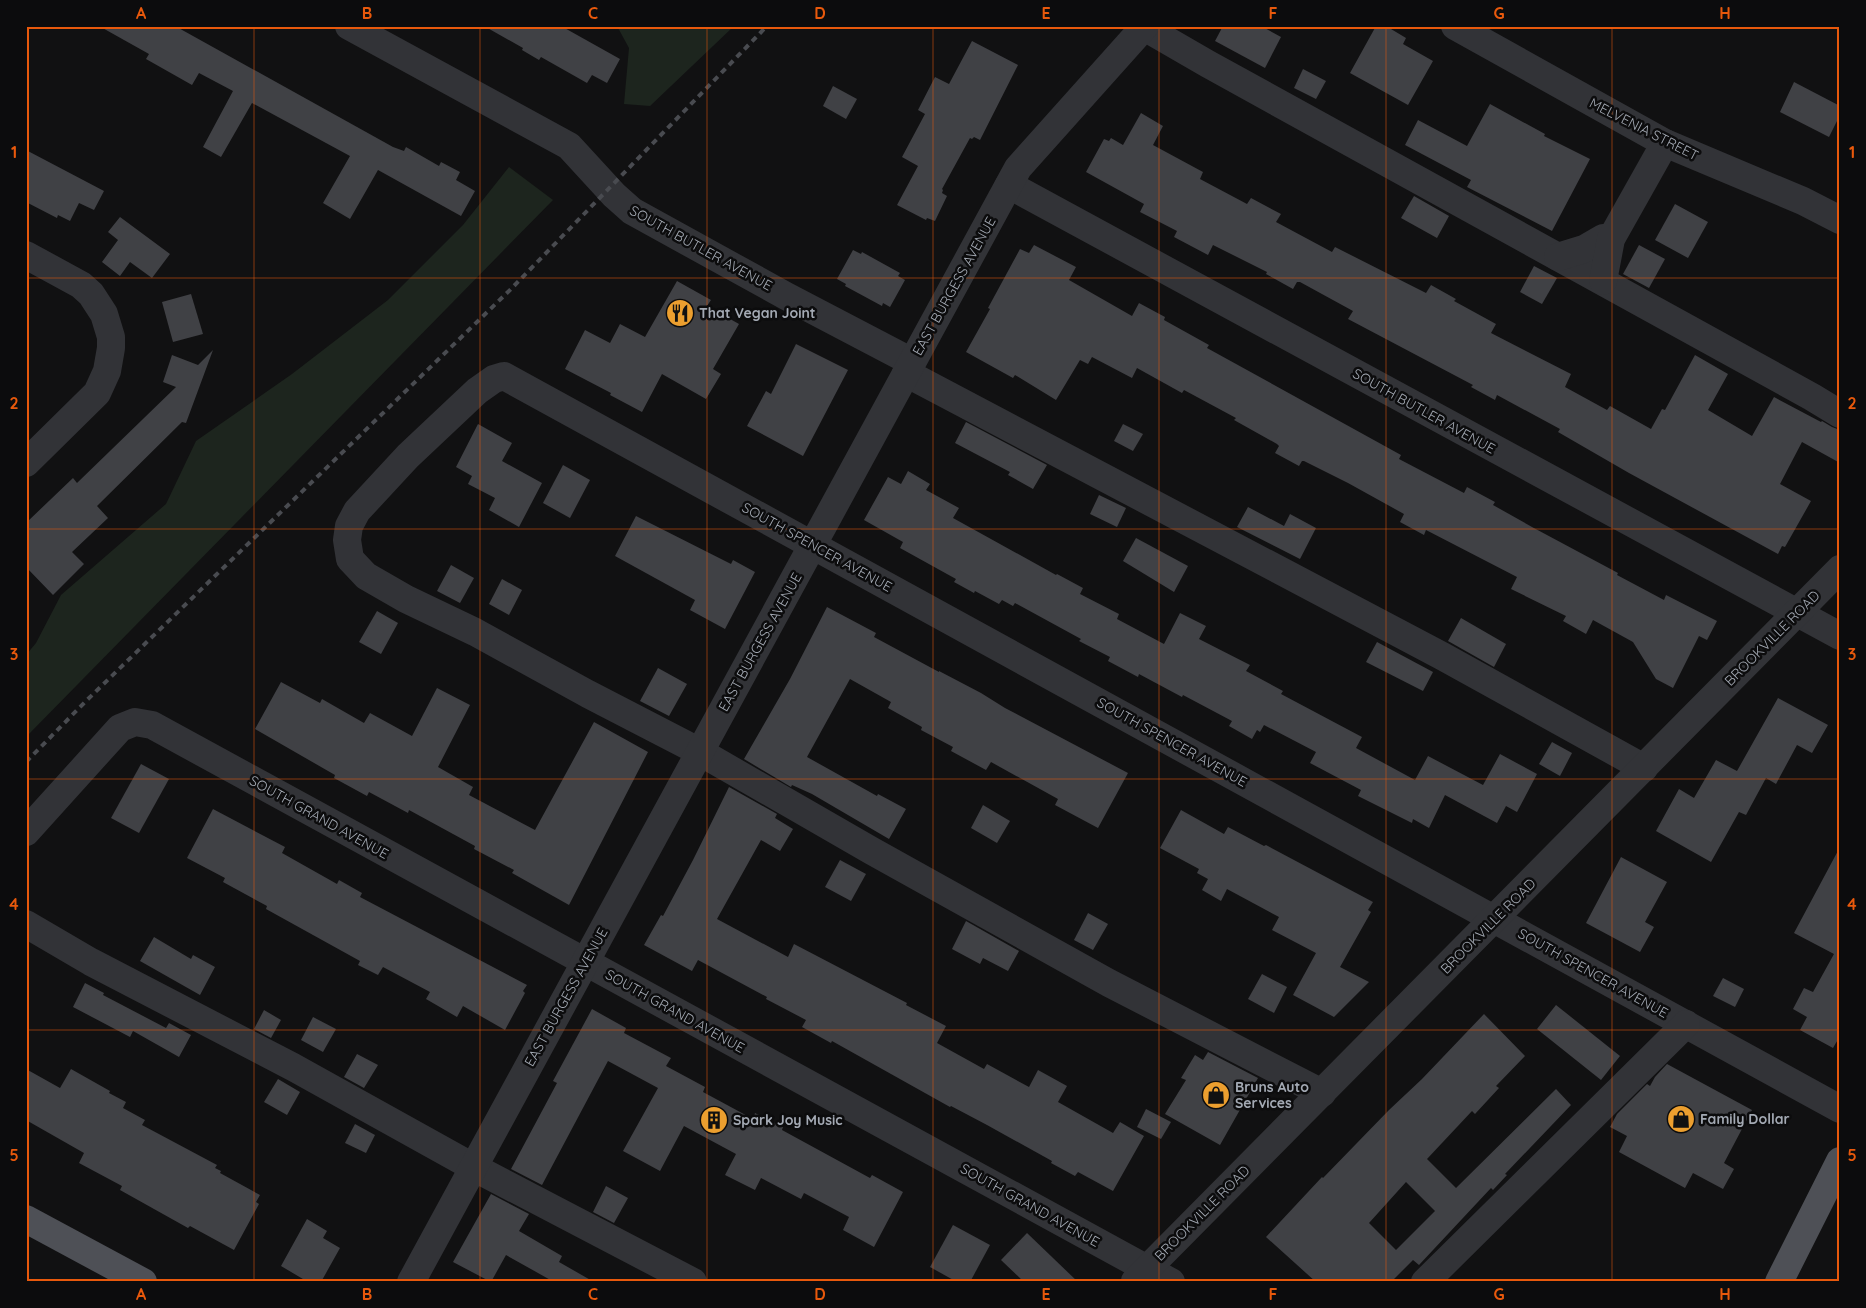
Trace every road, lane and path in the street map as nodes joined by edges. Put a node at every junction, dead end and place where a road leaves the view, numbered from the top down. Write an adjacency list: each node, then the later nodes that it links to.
1 (349, 26): 11 (street, SOUTH BUTLER AVENUE)
2 (1145, 26): 5 (street, EAST BURGESS AVENUE); 9 (street)
3 (1455, 26): 4 (street, MELVENIA STREET)
4 (1665, 143): 6 (street, MELVENIA STREET); 7 (street)
5 (1009, 185): 11 (street, EAST BURGESS AVENUE); 16 (street, SOUTH BUTLER AVENUE)
6 (1840, 220)
7 (1611, 239): 9 (street); 10 (street)
8 (26, 254): 13 (street)
9 (1558, 257): 10 (street)
10 (1603, 281): 12 (street)
11 (909, 368): 14 (street, EAST BURGESS AVENUE); 19 (street, SOUTH BUTLER AVENUE)
12 (1840, 414)
13 (26, 463)
14 (813, 545): 18 (street, EAST BURGESS AVENUE); 18 (street, SOUTH SPENCER AVENUE); 21 (street, SOUTH SPENCER AVENUE)
15 (1840, 569): 16 (street, BROOKVILLE ROAD)
16 (1796, 613): 17 (street, SOUTH BUTLER AVENUE); 19 (street, BROOKVILLE ROAD)
17 (1840, 636)
18 (700, 752): 23 (street, EAST BURGESS AVENUE); 25 (street)
19 (1644, 768): 21 (street, BROOKVILLE ROAD)
20 (26, 832): 23 (street, SOUTH GRAND AVENUE)
21 (1495, 919): 24 (street, SOUTH SPENCER AVENUE); 25 (street, BROOKVILLE ROAD)
22 (26, 924): 28 (street)
23 (585, 962): 28 (street, EAST BURGESS AVENUE); 30 (street, SOUTH GRAND AVENUE)
24 (1686, 1024): 26 (street, SOUTH SPENCER AVENUE); 35 (street)
25 (1322, 1093): 30 (street, BROOKVILLE ROAD)
26 (1840, 1109)
27 (1840, 1161): 36 (main road)
28 (473, 1167): 32 (street, EAST BURGESS AVENUE); 33 (street)
29 (26, 1219): 31 (main road)
30 (1141, 1275): 34 (street, SOUTH GRAND AVENUE)
31 (143, 1282)
32 (410, 1282)
33 (693, 1282)
34 (1171, 1282)
35 (1425, 1282)
36 (1779, 1282)

